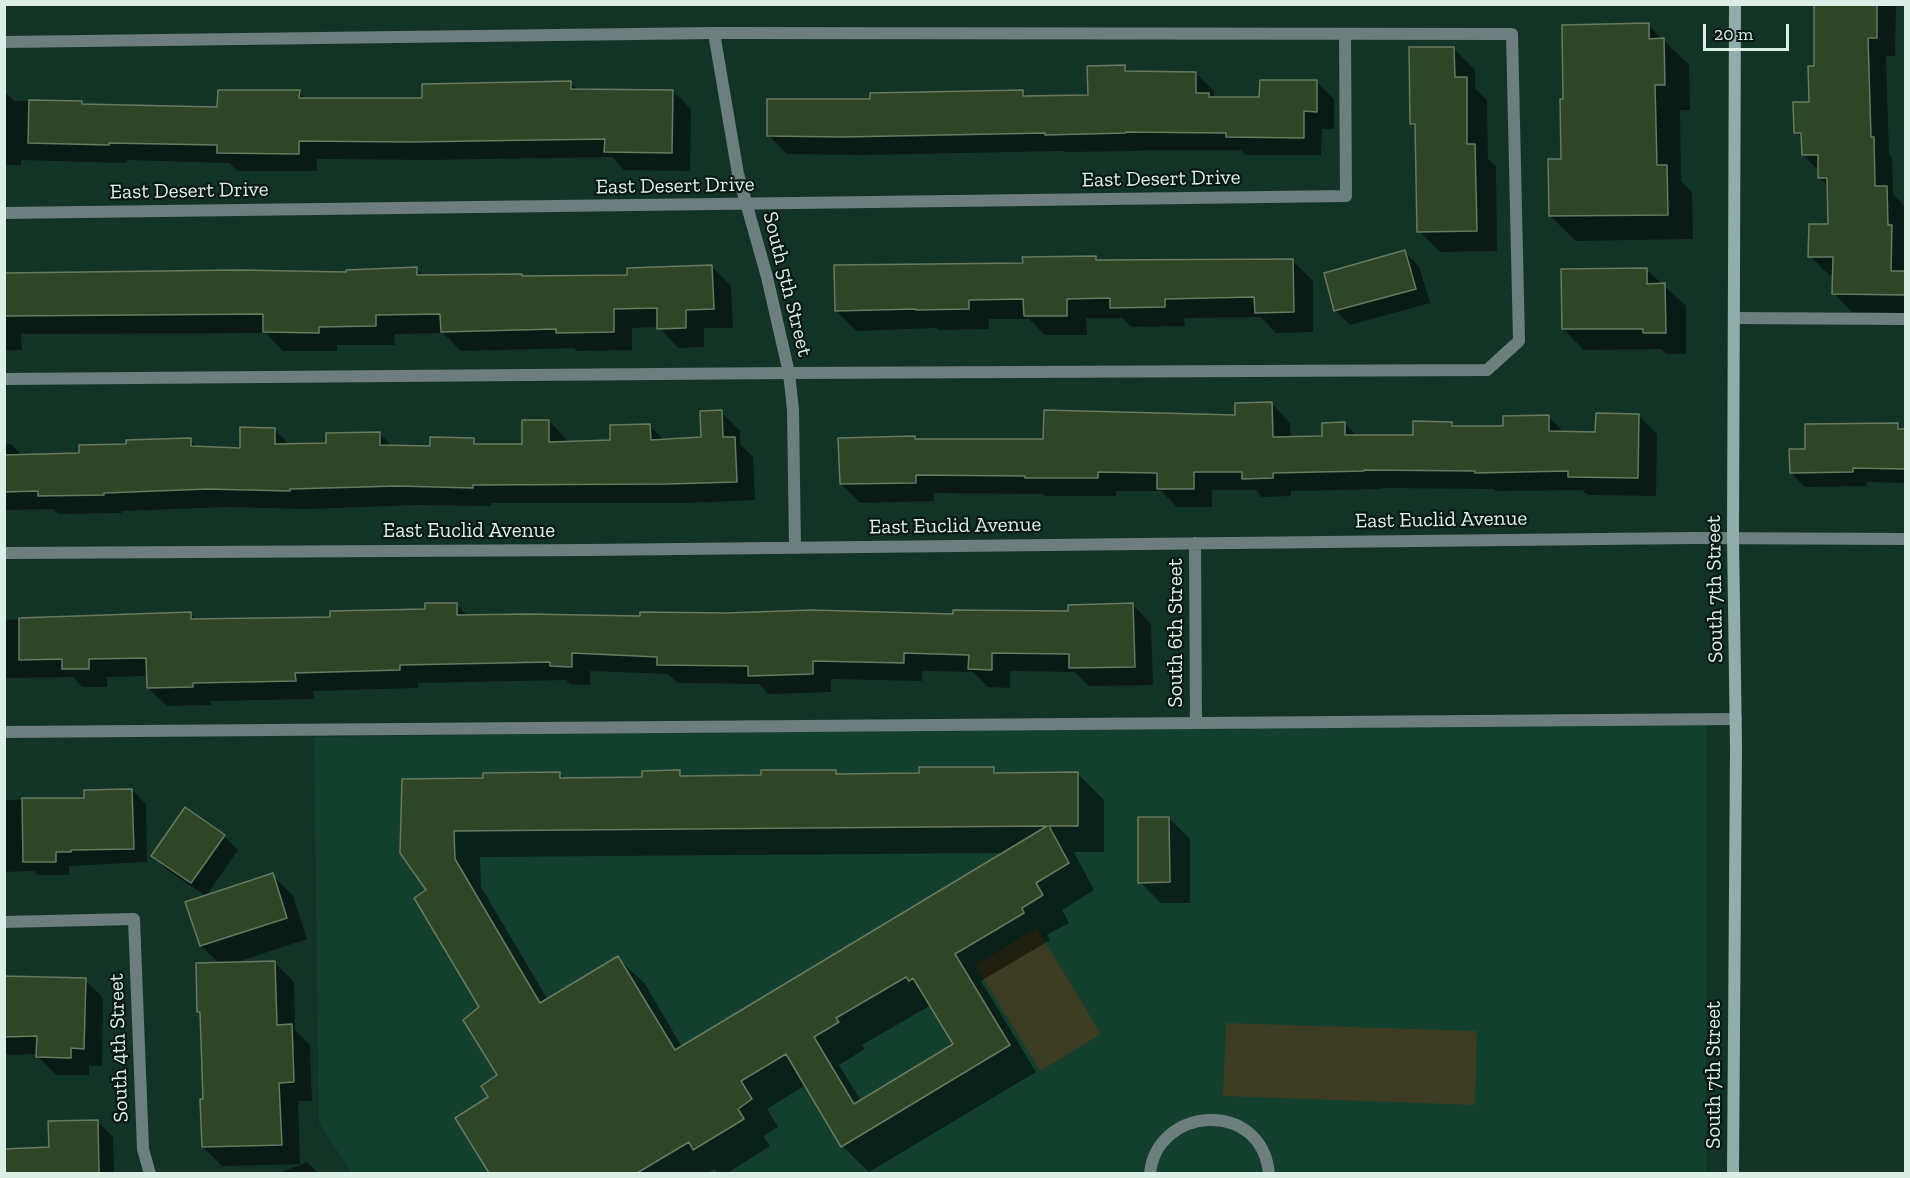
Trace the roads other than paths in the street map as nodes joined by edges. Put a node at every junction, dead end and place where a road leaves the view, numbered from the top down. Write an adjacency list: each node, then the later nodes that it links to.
1 (1735, 4): 7 (main road, South 7th Street)
2 (714, 33): 3 (street); 4 (street); 5 (street, South 5th Street)
3 (1345, 34): 5 (street, East Desert Drive); 9 (street)
4 (4, 42)
5 (746, 205): 6 (street, East Desert Drive); 9 (street, South 5th Street)
6 (4, 213)
7 (1734, 318): 8 (street); 11 (main road, South 7th Street)
8 (1905, 319)
9 (789, 373): 10 (street); 14 (street, South 5th Street)
10 (4, 379)
11 (1733, 538): 12 (street, East Euclid Avenue); 13 (street, East Euclid Avenue); 16 (main road, South 7th Street)
12 (1905, 539)
13 (1195, 543): 14 (street, East Euclid Avenue); 17 (street, South 6th Street)
14 (795, 547): 15 (street, East Euclid Avenue)
15 (4, 553)
16 (1736, 718): 17 (street); 23 (main road, South 7th Street)
17 (1196, 723): 18 (street)
18 (4, 732)
19 (4, 922): 20 (street, South 4th Street)
20 (150, 1173)
21 (1150, 1173): 22 (street)
22 (1269, 1173)
23 (1734, 1173)

